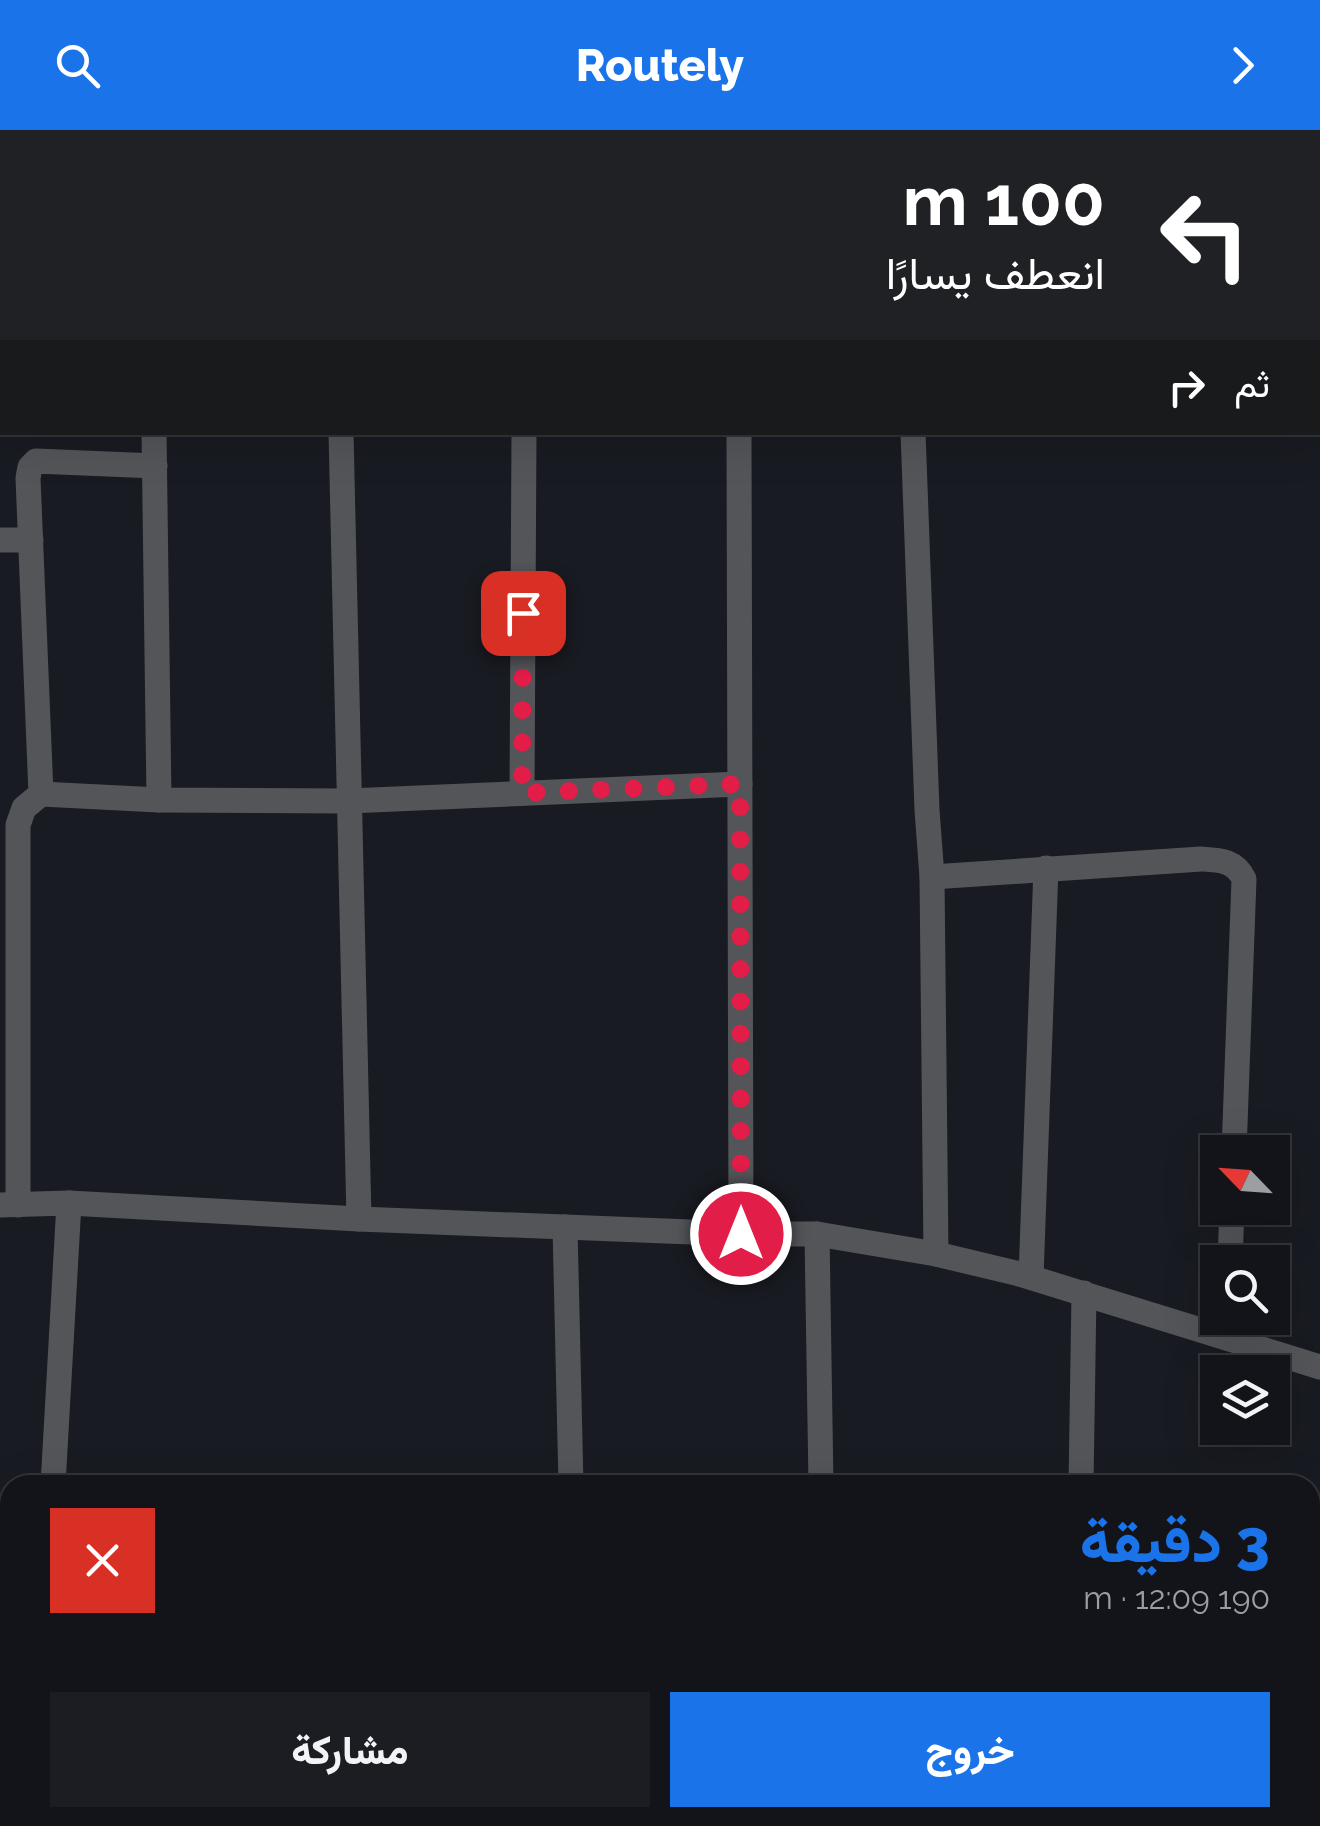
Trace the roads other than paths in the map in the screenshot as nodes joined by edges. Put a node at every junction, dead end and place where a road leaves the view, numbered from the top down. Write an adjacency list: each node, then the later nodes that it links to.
1 (154, 435): 6 (street)
2 (341, 435): 13 (street)
3 (524, 435): 10 (street)
4 (740, 435): 9 (street)
5 (912, 435): 15 (street)
6 (155, 466): 8 (street); 12 (street)
7 (0, 540): 8 (street)
8 (32, 540): 11 (street)
9 (740, 784): 10 (street); 21 (street)
10 (522, 793): 13 (street)
11 (41, 794): 12 (street); 18 (street)
12 (159, 800): 13 (street)
13 (348, 801): 19 (street)
14 (1046, 868): 15 (street); 16 (street); 24 (street)
15 (932, 878): 23 (street)
16 (1235, 1135)
17 (69, 1203): 18 (street); 19 (street); 29 (street)
18 (9, 1205)
19 (359, 1219): 20 (street)
20 (564, 1227): 21 (street); 30 (street)
21 (741, 1234): 22 (street)
22 (817, 1234): 23 (street); 31 (street)
23 (936, 1254): 24 (street)
24 (1031, 1277): 25 (street)
25 (1084, 1294): 26 (street); 32 (street)
26 (1200, 1321)
27 (1244, 1335): 28 (street)
28 (1320, 1368)
29 (54, 1475)
30 (571, 1475)
31 (821, 1475)
32 (1081, 1475)

